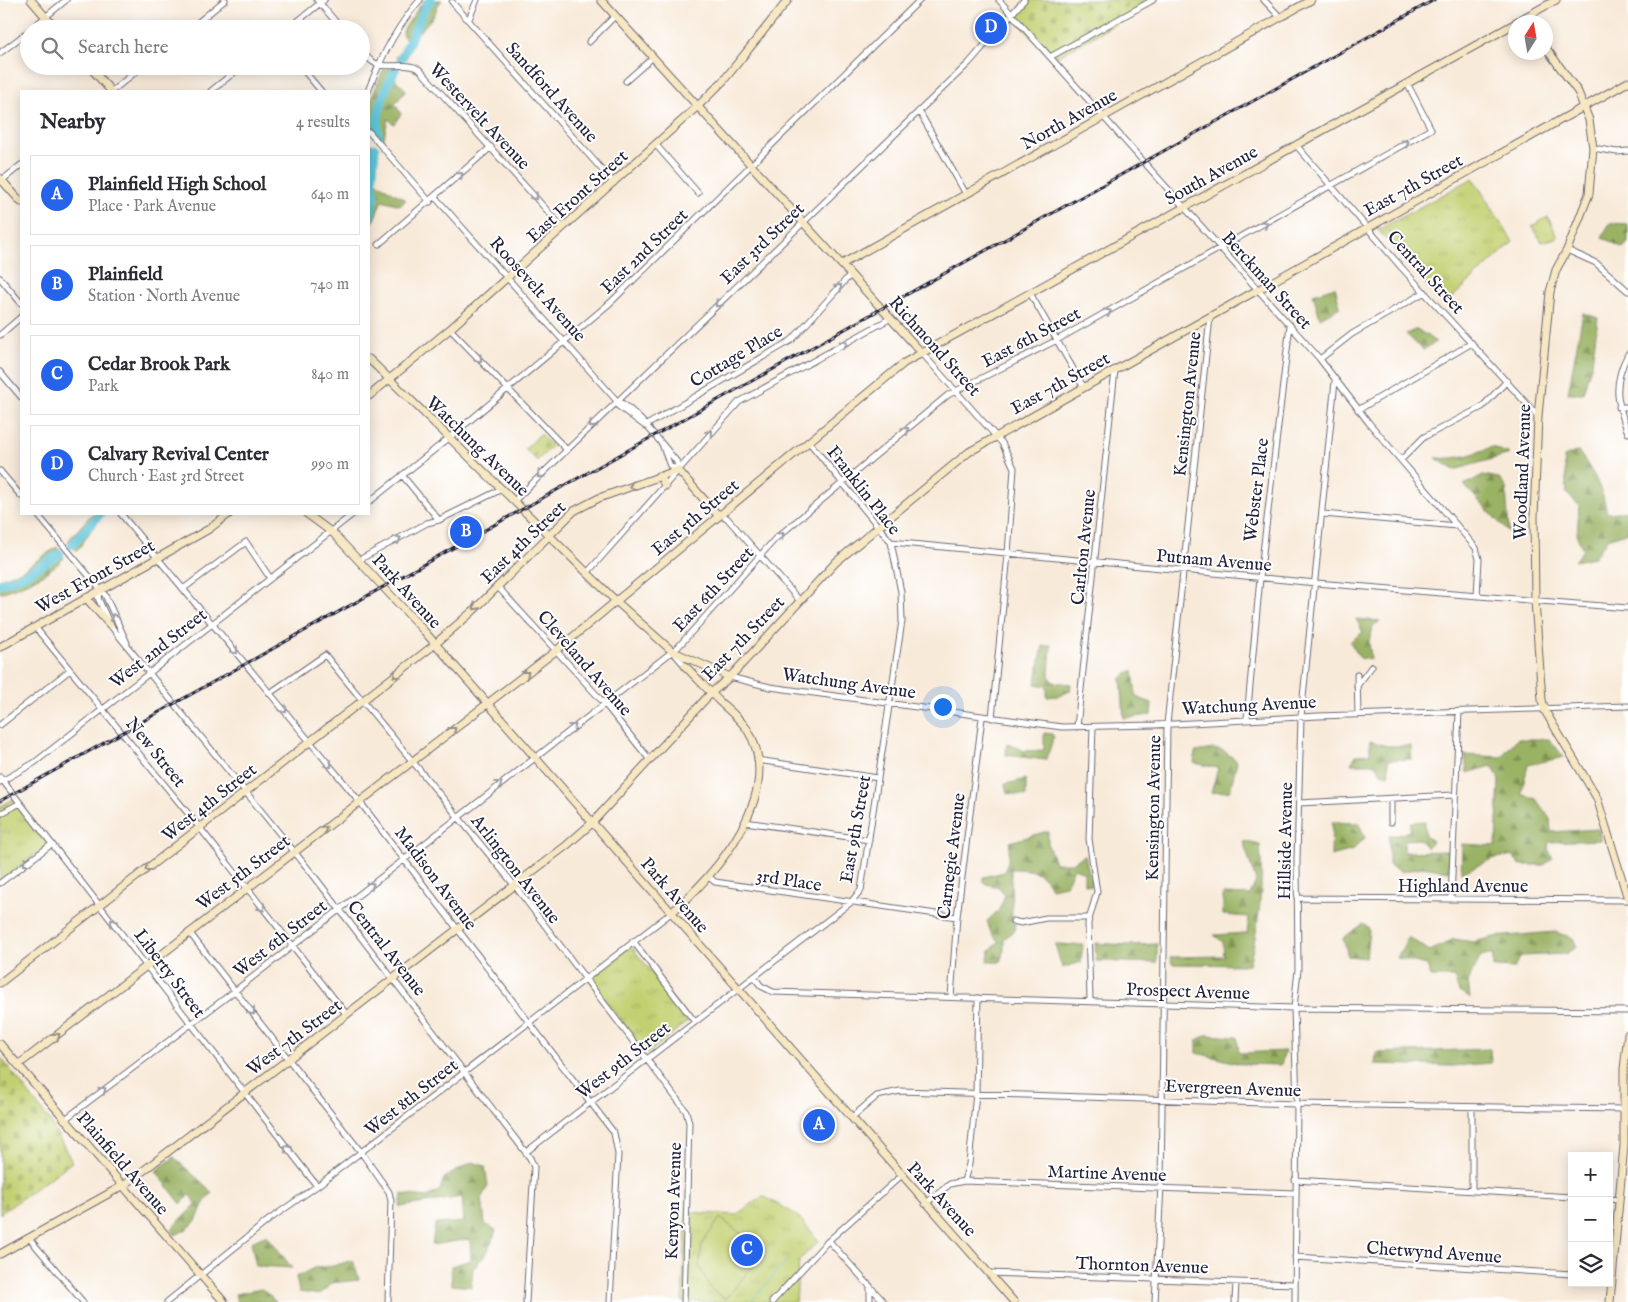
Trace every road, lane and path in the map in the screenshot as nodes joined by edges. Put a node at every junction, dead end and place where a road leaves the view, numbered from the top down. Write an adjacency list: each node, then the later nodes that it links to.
1 (31, 0): 20 (street)
2 (66, 0): 20 (street)
3 (225, 0): 25 (street)
4 (420, 0): 36 (street)
5 (477, 0): 22 (street)
6 (600, 0): 19 (street, Richmond Street)
7 (788, 0): 49 (street, East Front Street)
8 (920, 0): 59 (street, East 2nd Street)
9 (999, 0): 18 (street, Berckman Street)
10 (1024, 0): 18 (street, East 3rd Street)
11 (1153, 0): 32 (street)
12 (1264, 0): 21 (street)
13 (1311, 0): 21 (street, North Avenue)
14 (1556, 0): 17 (street, South Avenue)
15 (320, 1): 26 (street); 27 (street)
16 (452, 2): 22 (street, Sandford Avenue)
17 (1531, 14)
18 (1012, 15): 32 (street, Berckman Street); 51 (street, East 3rd Street)
19 (615, 16): 30 (street); 34 (street, Richmond Street)
20 (46, 17): 23 (street); 24 (street)
21 (1280, 18): 52 (street, North Avenue)
22 (469, 19): 62 (street, Sandford Avenue)
23 (42, 20)
24 (48, 20)
25 (201, 20)
26 (298, 20)
27 (335, 20)
28 (1508, 27): 43 (street, South Avenue)
29 (20, 38): 31 (street)
30 (589, 42)
31 (0, 54)
32 (1050, 57): 52 (street, Berckman Street)
33 (1553, 57): 50 (street, Woodland Avenue)
34 (652, 58): 41 (street); 49 (street, Richmond Street)
35 (370, 60): 36 (street)
36 (378, 64): 48 (street); 56 (street, Westervelt Avenue)
37 (97, 75): 44 (street)
38 (132, 75): 45 (street)
39 (231, 75): 46 (street)
40 (308, 75): 47 (street)
41 (626, 81)
42 (1628, 82): 50 (street, East 7th Street)
43 (1407, 83): 55 (street, South Avenue); 63 (street, East 6th Street, one-way to 43)
44 (111, 90)
45 (113, 90)
46 (212, 90)
47 (320, 90)
48 (368, 90)
49 (698, 106): 54 (street, East Front Street); 59 (street, Richmond Street)
50 (1584, 106): 57 (street, Woodland Avenue); 72 (street, East 7th Street)
51 (919, 111): 65 (street); 70 (street, East 3rd Street)
52 (1104, 116): 65 (street, North Avenue); 69 (street, Berckman Street)
53 (370, 133): 68 (street)
54 (656, 145): 62 (street, East Front Street); 64 (street)
55 (1296, 145): 63 (street, Central Street); 69 (street, South Avenue)
56 (491, 147): 66 (street, one-way to 56); 71 (street, Westervelt Avenue, one-way to 71)
57 (1593, 148): 58 (street); 75 (street, Woodland Avenue)
58 (1628, 151)
59 (751, 164): 70 (street, Richmond Street); 92 (street, East 2nd Street)
60 (20, 166): 61 (street)
61 (1, 180): 67 (street)
62 (614, 182): 71 (street, East Front Street)
63 (1331, 186): 72 (street, Central Street); 74 (street, East 6th Street, one-way to 63)
64 (698, 193)
65 (966, 194): 76 (street, North Avenue)
66 (435, 197): 68 (street); 78 (street, Roosevelt Avenue)
67 (20, 201)
68 (430, 202): 73 (street)
69 (1184, 208): 74 (street, Berckman Street); 83 (street, South Avenue)
70 (804, 222): 76 (street, Richmond Street); 108 (street, East 3rd Street, one-way to 108)
71 (563, 228): 78 (street, East Front Street)
72 (1368, 228): 80 (street, East 7th Street); 82 (street, Central Street)
73 (379, 244)
74 (1221, 249): 80 (street, Berckman Street); 91 (street, East 6th Street, one-way to 74)
75 (1567, 250): 81 (street); 112 (street, Woodland Avenue)
76 (842, 264): 77 (street, Richmond Street)
77 (851, 274): 87 (street, Richmond Street); 113 (street, Cottage Place, one-way to 77)
78 (508, 277): 89 (street, East Front Street); 92 (street, Roosevelt Avenue)
79 (0, 278): 84 (street)
80 (1258, 290): 85 (street, East 7th Street); 88 (street, Berckman Street)
81 (1628, 291)
82 (1425, 292): 93 (street, Central Street); 96 (street)
83 (1030, 294): 91 (street); 94 (street, South Avenue)
84 (20, 302)
85 (1210, 317): 98 (street, East 7th Street); 150 (street, Kensington Avenue)
86 (20, 318): 90 (street)
87 (891, 318): 94 (street, Richmond Street); 120 (street, one-way to 87)
88 (1290, 325): 96 (street, Berckman Street); 153 (street, Webster Place)
89 (450, 329): 100 (street, East Front Street); 104 (street, one-way to 104)
90 (0, 335)
91 (1057, 340): 103 (street); 105 (street, East 6th Street)
92 (566, 341): 104 (street, East 2nd Street); 108 (street, Roosevelt Avenue)
93 (1472, 343): 102 (street, Central Street); 111 (street)
94 (921, 352): 105 (street, Richmond Street); 117 (street, East 5th Street)
95 (1628, 354): 109 (street)
96 (1320, 359): 101 (street, Berckman Street)
97 (370, 360): 100 (street, Watchung Avenue)
98 (1115, 370): 103 (street, East 7th Street); 149 (street, Carlton Avenue)
99 (0, 372): 107 (street)
100 (388, 380): 106 (street, East Front Street); 116 (street, Watchung Avenue)
101 (1335, 381): 111 (street, Berckman Street); 132 (street, Hillside Avenue)
102 (1507, 381): 112 (street, Central Street); 119 (street)
103 (1084, 388): 115 (street, East 7th Street)
104 (508, 389): 116 (street, East 2nd Street); 118 (street)
105 (957, 392): 115 (street, Richmond Street); 126 (street, East 6th Street, one-way to 105)
106 (370, 395)
107 (20, 396)
108 (617, 401): 113 (street, Roosevelt Avenue); 118 (street, East 3rd Street, one-way to 118)
109 (1619, 406): 110 (street); 114 (street)
110 (1628, 407)
111 (1358, 410): 119 (street, Berckman Street)
112 (1538, 416): 161 (street, Woodland Avenue)
113 (645, 426): 120 (street, Roosevelt Avenue)
114 (1628, 433)
115 (995, 436): 140 (street, East 7th Street); 145 (street, Richmond Street)
116 (449, 438): 122 (street, East 2nd Street); 128 (street, Watchung Avenue)
117 (809, 442): 126 (street, Franklin Place); 138 (street, East 5th Street)
118 (567, 450): 131 (street, East 3rd Street, one-way to 131)
119 (1401, 460): 141 (street, Berckman Street)
120 (678, 470): 123 (street, East 4th Street); 127 (street); 138 (street, Roosevelt Avenue)
121 (0, 471): 124 (street)
122 (402, 476): 130 (street, East 2nd Street); 139 (street)
123 (658, 476): 127 (street); 143 (street, East 4th Street, one-way to 143)
124 (6, 479): 125 (street); 129 (street)
125 (0, 482)
126 (842, 483): 140 (street, Franklin Place); 146 (street, East 6th Street, one-way to 126)
127 (665, 486): 151 (street)
128 (502, 490): 131 (street, Watchung Avenue); 139 (street)
129 (20, 495)
130 (370, 501)
131 (514, 501): 143 (street, Watchung Avenue)
132 (1323, 514): 141 (street); 154 (street, Hillside Avenue)
133 (37, 515): 157 (street)
134 (122, 515): 147 (street, Madison Avenue)
135 (228, 515): 147 (street, West Front Street)
136 (308, 515): 142 (street, Park Avenue)
137 (353, 515): 142 (street)
138 (721, 515): 146 (street, Roosevelt Avenue); 162 (street, East 5th Street)
139 (439, 520): 148 (street, one-way to 139)
140 (878, 526): 144 (street, Franklin Place); 160 (street, East 7th Street)
141 (1457, 526): 158 (street, Berckman Street)
142 (331, 532): 148 (street, Park Avenue); 152 (street, West 2nd Street)
143 (548, 536): 151 (street, Watchung Avenue); 155 (street, East 4th Street)
144 (891, 542): 145 (street, Putnam Avenue); 184 (street, Franklin Place)
145 (1008, 554): 149 (street, Putnam Avenue); 192 (street, Richmond Street)
146 (761, 557): 160 (street, Roosevelt Avenue); 171 (street, East 6th Street)
147 (158, 558): 156 (street, Madison Avenue); 157 (street, West Front Street)
148 (359, 560): 168 (street, Park Avenue)
149 (1095, 562): 150 (street, Putnam Avenue); 196 (street, Carlton Avenue)
150 (1184, 570): 153 (street, Putnam Avenue); 195 (street, Kensington Avenue)
151 (587, 573): 162 (street, Watchung Avenue)
152 (270, 578): 156 (street); 164 (street, West 2nd Street)
153 (1260, 578): 154 (street, Putnam Avenue); 193 (street, Webster Place)
154 (1316, 583): 158 (street, Putnam Avenue); 190 (street, Hillside Avenue)
155 (497, 586): 168 (street, East 4th Street, one-way to 168); 170 (street, Cleveland Avenue)
156 (183, 588): 164 (street, Madison Avenue)
157 (100, 590): 159 (street, West Front Street); 165 (street, Central Avenue); 167 (street, Central Avenue, one-way to 157)
158 (1477, 596): 161 (street, Putnam Avenue)
159 (86, 598): 165 (street); 166 (street, West Front Street)
160 (800, 601): 177 (street, East 7th Street)
161 (1536, 601): 163 (street, Putnam Avenue); 187 (street, Woodland Avenue)
162 (617, 602): 170 (street, East 5th Street); 171 (street, Watchung Avenue)
163 (1628, 608)
164 (212, 624): 175 (street, West 2nd Street); 179 (street, Madison Avenue, one-way to 179)
165 (110, 625): 167 (street, Central Avenue)
166 (35, 627): 169 (street, West Front Street); 174 (street, New Street)
167 (127, 644): 175 (street, Central Avenue)
168 (434, 645): 181 (street, West 4th Street, one-way to 181); 183 (street, Park Avenue)
169 (0, 647)
170 (557, 650): 182 (street, Cleveland Avenue); 183 (street, East 5th Street, one-way to 170)
171 (672, 651): 172 (street); 177 (street, Watchung Avenue); 182 (street, East 6th Street)
172 (685, 666): 180 (street)
173 (1372, 666): 178 (street)
174 (70, 670): 186 (street, New Street); 194 (street)
175 (150, 672): 186 (street, West 2nd Street); 205 (street, Central Avenue)
176 (1357, 675): 178 (street)
177 (730, 677): 180 (street, East 7th Street); 184 (street, Watchung Avenue)
178 (1357, 686): 189 (street)
179 (270, 693): 181 (street, Arlington Avenue); 198 (street, Madison Avenue, one-way to 198)
180 (711, 693): 200 (street, East 7th Street); 201 (street)
181 (364, 701): 198 (street, West 4th Street); 202 (street, Arlington Avenue)
182 (604, 703): 199 (street, East 6th Street, one-way to 182); 200 (street, Cleveland Avenue)
183 (488, 704): 199 (street, Park Avenue); 202 (street, West 5th Street, one-way to 183)
184 (888, 705): 191 (street, Watchung Avenue); 203 (street, East 9th Street)
185 (1628, 706): 187 (street, Watchung Avenue)
186 (102, 710): 204 (street, West 2nd Street); 216 (street, New Street)
187 (1545, 710): 188 (street, Watchung Avenue); 227 (street, Woodland Avenue)
188 (1459, 712): 189 (street, Watchung Avenue); 206 (street)
189 (1358, 715): 190 (street, Watchung Avenue)
190 (1301, 717): 193 (street, Watchung Avenue); 210 (street, Hillside Avenue)
191 (982, 718): 192 (street, Watchung Avenue); 232 (street, Carnegie Avenue)
192 (992, 718): 196 (street, Watchung Avenue)
193 (1247, 718): 195 (street, Watchung Avenue)
194 (0, 724)
195 (1167, 724): 197 (street, Watchung Avenue); 249 (street, Kensington Avenue)
196 (1077, 727): 197 (street, Watchung Avenue)
197 (1093, 727): 233 (street)
198 (311, 742): 205 (street, West 4th Street); 208 (street, Madison Avenue, one-way to 208)
199 (534, 757): 212 (street, West 6th Street, one-way to 199); 215 (street, Park Avenue)
200 (650, 760): 215 (street, East 7th Street)
201 (757, 760): 203 (street); 213 (street)
202 (412, 762): 208 (street, West 5th Street); 212 (street, Arlington Avenue)
203 (878, 778): 217 (street, East 9th Street)
204 (1, 780): 209 (street, Liberty Street)
205 (246, 792): 216 (street, West 4th Street); 219 (street, Central Avenue)
206 (1454, 795): 207 (street); 226 (street)
207 (1391, 799): 210 (street); 214 (street)
208 (360, 802): 219 (street, West 5th Street, one-way to 208); 220 (street, Madison Avenue)
209 (20, 803): 211 (street); 218 (street, Liberty Street)
210 (1299, 803): 225 (street, Hillside Avenue)
211 (0, 814)
212 (457, 817): 220 (street, West 6th Street); 223 (street, Arlington Avenue)
213 (745, 822): 217 (street); 221 (street)
214 (1391, 822)
215 (592, 823): 223 (street, West 7th Street); 231 (street, Park Avenue)
216 (200, 828): 224 (street, New Street); 229 (street, West 4th Street, one-way to 229)
217 (869, 840): 228 (street, East 9th Street)
218 (52, 844): 222 (street, one-way to 222); 229 (street, Liberty Street)
219 (294, 852): 224 (street, West 5th Street); 230 (street, Central Avenue)
220 (405, 860): 230 (street, West 6th Street, one-way to 220); 235 (street, Madison Avenue)
221 (709, 877): 228 (street, 3rd Place); 231 (street)
222 (0, 883)
223 (515, 886): 235 (street, West 7th Street); 241 (street, Arlington Avenue)
224 (246, 889): 236 (street, West 5th Street); 238 (street, New Street, one-way to 238)
225 (1297, 898): 226 (street, Highland Avenue); 250 (street, Hillside Avenue)
226 (1451, 899): 227 (street, Highland Avenue)
227 (1628, 899)
228 (850, 903): 232 (street, 3rd Place); 240 (street, East 9th Street)
229 (100, 904): 239 (street, Liberty Street, one-way to 229); 243 (street, West 4th Street)
230 (339, 909): 238 (street, West 6th Street); 242 (street, Central Avenue)
231 (671, 913): 237 (street, West 8th Street); 245 (street, Park Avenue)
232 (957, 917): 246 (street, Carnegie Avenue)
233 (1089, 918): 234 (street); 248 (street)
234 (1013, 921)
235 (458, 930): 242 (street, West 7th Street); 253 (street, Madison Avenue)
236 (189, 932): 239 (street, West 5th Street); 244 (street)
237 (633, 942): 241 (street, West 8th Street); 254 (street)
238 (292, 946): 244 (street, West 6th Street); 252 (street, New Street)
239 (147, 966): 255 (street, Liberty Street); 260 (street, West 5th Street, one-way to 239)
240 (754, 977): 245 (street, East 9th Street); 246 (street, Prospect Avenue)
241 (583, 978): 253 (street, West 8th Street); 259 (street, Arlington Avenue)
242 (394, 979): 252 (street, West 7th Street); 261 (street, Central Avenue)
243 (0, 982)
244 (236, 990): 255 (street, West 6th Street); 258 (street, one-way to 258)
245 (737, 990): 254 (street, West 9th Street); 270 (street, Park Avenue)
246 (952, 997): 247 (street, Prospect Avenue)
247 (978, 998): 248 (street, Prospect Avenue); 262 (street)
248 (1090, 1001): 249 (street, Prospect Avenue)
249 (1165, 1003): 250 (street, Prospect Avenue); 264 (street, Kensington Avenue)
250 (1294, 1008): 251 (street, Prospect Avenue); 267 (street, Hillside Avenue)
251 (1628, 1011)
252 (346, 1015): 258 (street, West 7th Street)
253 (529, 1022): 261 (street, West 8th Street); 265 (street, Madison Avenue)
254 (695, 1022): 259 (street, West 9th Street)
255 (191, 1024): 263 (street, Liberty Street); 271 (street, West 6th Street, one-way to 255)
256 (1628, 1034): 269 (street)
257 (0, 1044): 260 (street, Plainfield Avenue)
258 (288, 1060): 263 (street, West 7th Street); 272 (street)
259 (646, 1060): 265 (street, West 9th Street); 266 (street, Arlington Avenue)
260 (18, 1065): 271 (street, Plainfield Avenue)
261 (465, 1072): 272 (street, West 8th Street); 273 (street, Central Avenue)
262 (976, 1093): 264 (street, Evergreen Avenue); 270 (street, Evergreen Avenue); 276 (street)
263 (244, 1094): 277 (street, West 7th Street); 278 (street, Liberty Street, one-way to 263)
264 (1163, 1100): 267 (street, Evergreen Avenue); 279 (street, Kensington Avenue)
265 (591, 1103): 273 (street, West 9th Street); 304 (street, Madison Avenue)
266 (680, 1104): 305 (street, Kenyon Avenue)
267 (1297, 1104): 268 (street, Evergreen Avenue); 275 (street, Hillside Avenue)
268 (1472, 1107): 269 (street, Evergreen Avenue); 280 (street)
269 (1624, 1109): 284 (street)
270 (850, 1118): 274 (street, Park Avenue)
271 (64, 1120): 277 (street, Plainfield Avenue)
272 (361, 1152): 278 (street, West 8th Street); 302 (street)
273 (526, 1152): 303 (street, Central Avenue)
274 (901, 1176): 285 (street, Park Avenue); 287 (street)
275 (1296, 1180): 280 (street); 281 (street, Hillside Avenue)
276 (964, 1181): 279 (street, Martine Avenue); 285 (street, Martine Avenue)
277 (123, 1186): 286 (street, West 7th Street); 292 (street, Plainfield Avenue)
278 (317, 1186): 292 (street, West 8th Street)
279 (1160, 1190): 281 (street, Martine Avenue); 294 (street, Kensington Avenue)
280 (1472, 1190): 282 (street)
281 (1295, 1193): 289 (street, Hillside Avenue)
282 (1568, 1197)
283 (1613, 1199): 284 (street)
284 (1619, 1200): 290 (street)
285 (925, 1204): 291 (street, Park Avenue)
286 (29, 1238): 288 (street, West 7th Street); 299 (street)
287 (829, 1242): 297 (street); 306 (street)
288 (0, 1254)
289 (1295, 1257): 293 (street, Chetwynd Avenue); 296 (street, Hillside Avenue)
290 (1613, 1257)
291 (988, 1273): 294 (street, Thornton Avenue); 309 (street, Park Avenue)
292 (200, 1274): 300 (street, West 8th Street); 301 (street, Plainfield Avenue)
293 (1568, 1274)
294 (1156, 1280): 295 (street, Thornton Avenue); 310 (street, Kensington Avenue)
295 (1236, 1282): 296 (street, Thornton Avenue); 311 (street)
296 (1295, 1284): 312 (street, Hillside Avenue)
297 (870, 1286): 307 (street); 308 (street)
298 (1611, 1287): 313 (street)
299 (83, 1302)
300 (167, 1302)
301 (224, 1302)
302 (388, 1302)
303 (526, 1302)
304 (610, 1302)
305 (684, 1302)
306 (772, 1302)
307 (870, 1302)
308 (884, 1302)
309 (1014, 1302)
310 (1155, 1302)
311 (1235, 1302)
312 (1295, 1302)
313 (1610, 1302)

